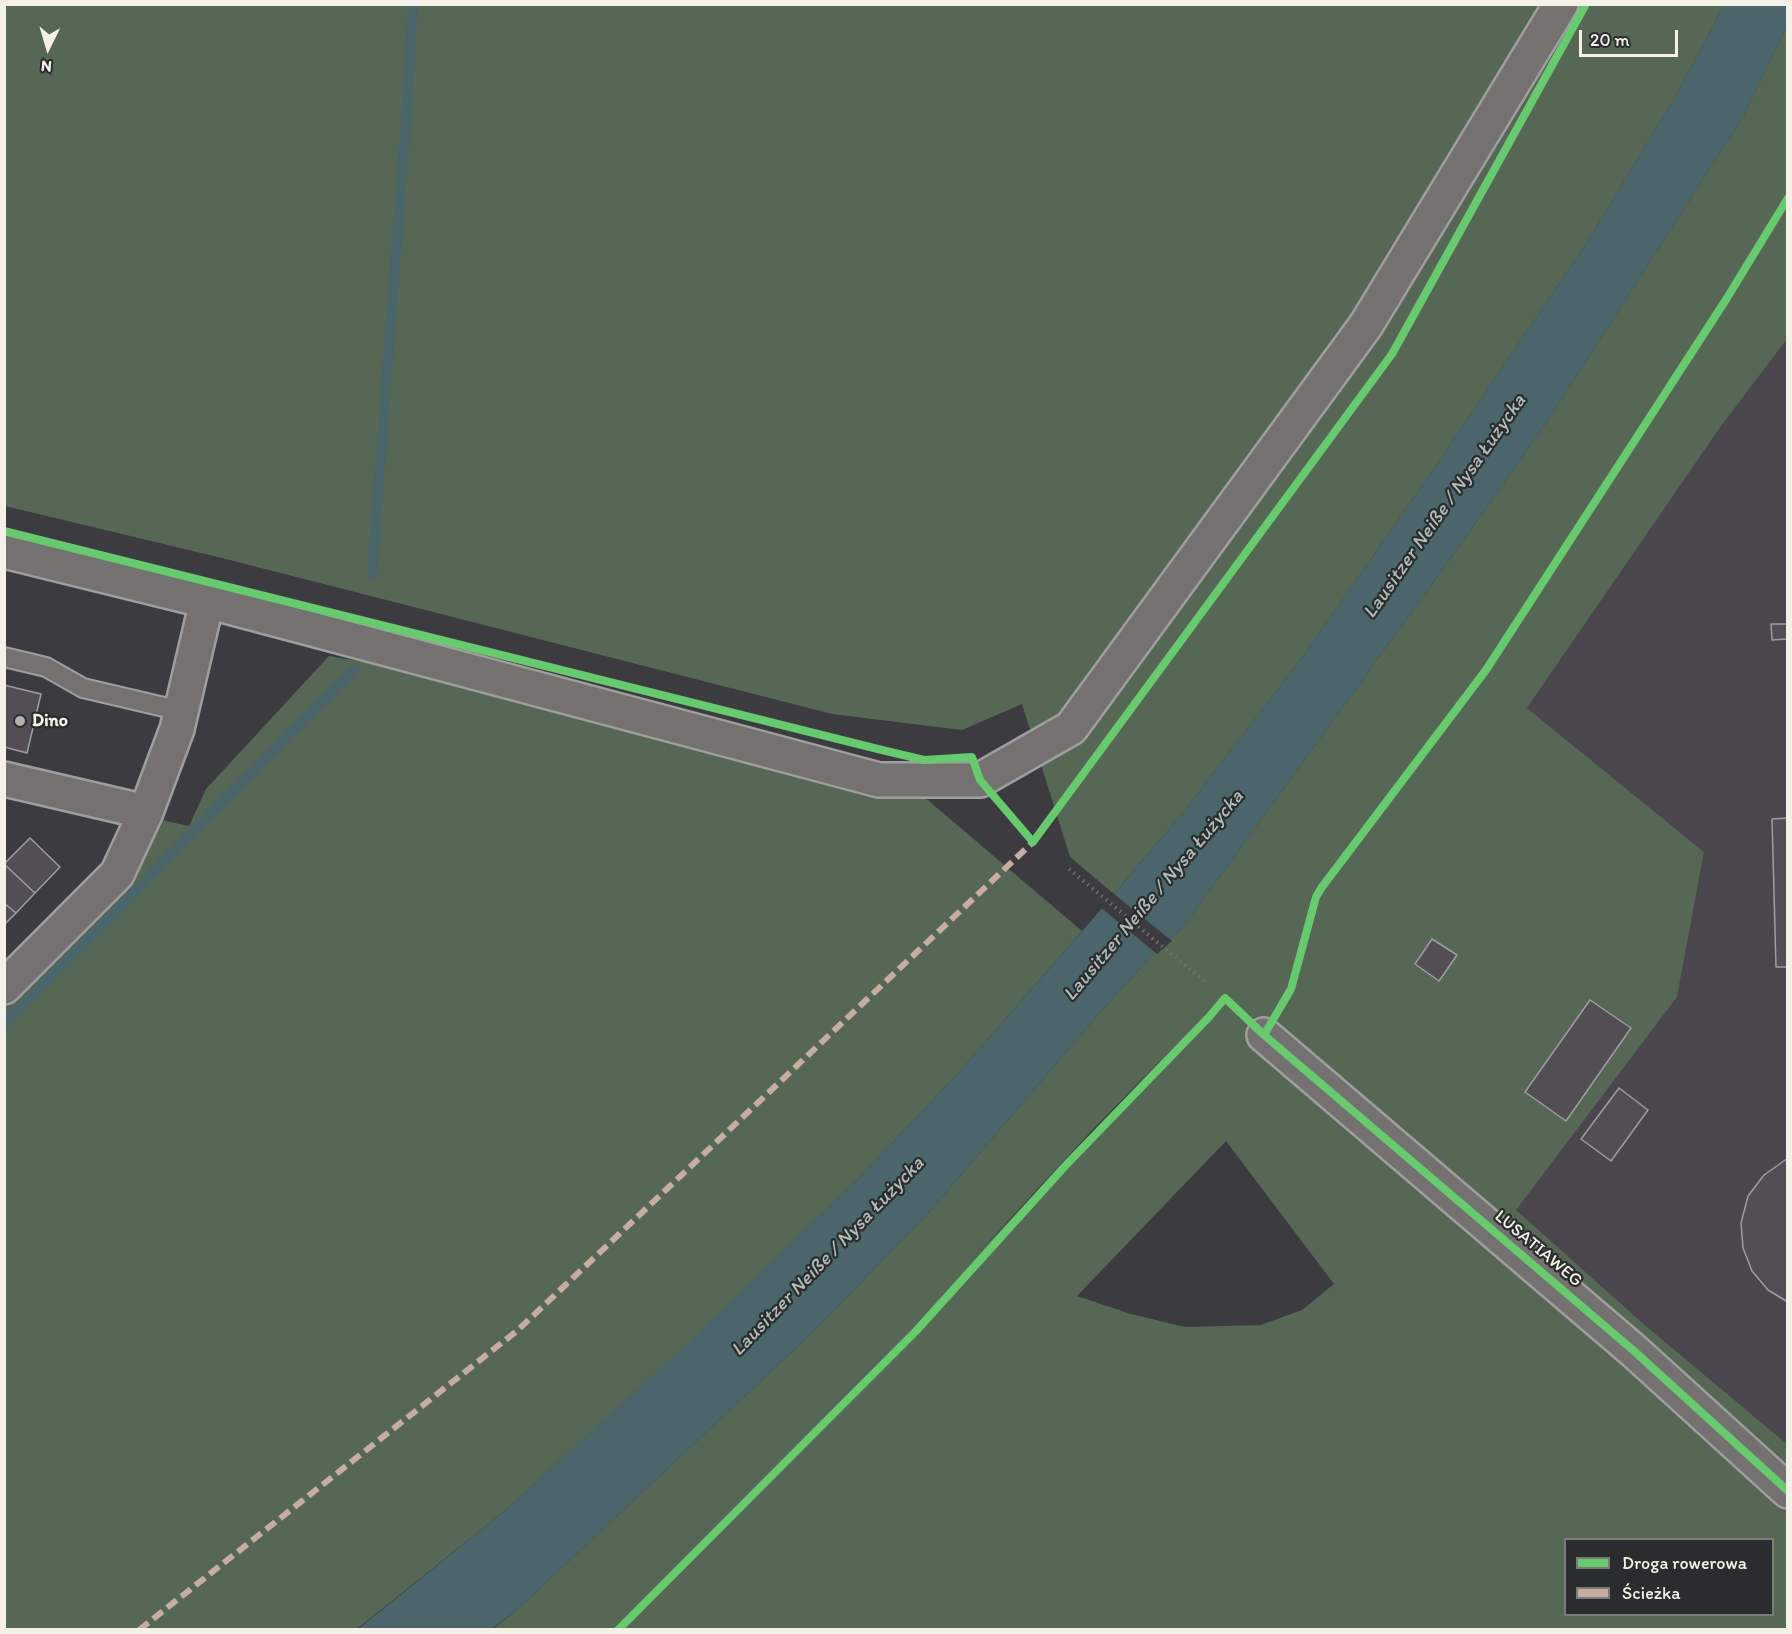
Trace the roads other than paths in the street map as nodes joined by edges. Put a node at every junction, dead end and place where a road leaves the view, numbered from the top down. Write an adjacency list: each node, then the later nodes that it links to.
1 (1561, 4): 3 (street)
2 (4, 551): 3 (street)
3 (207, 601): 5 (street)
4 (4, 657): 5 (lane)
5 (181, 711): 7 (street)
6 (6, 782): 7 (street)
7 (146, 812): 8 (street)
8 (4, 987)
9 (1264, 1035): 10 (street, LUSATIAWEG)
10 (1788, 1491)

